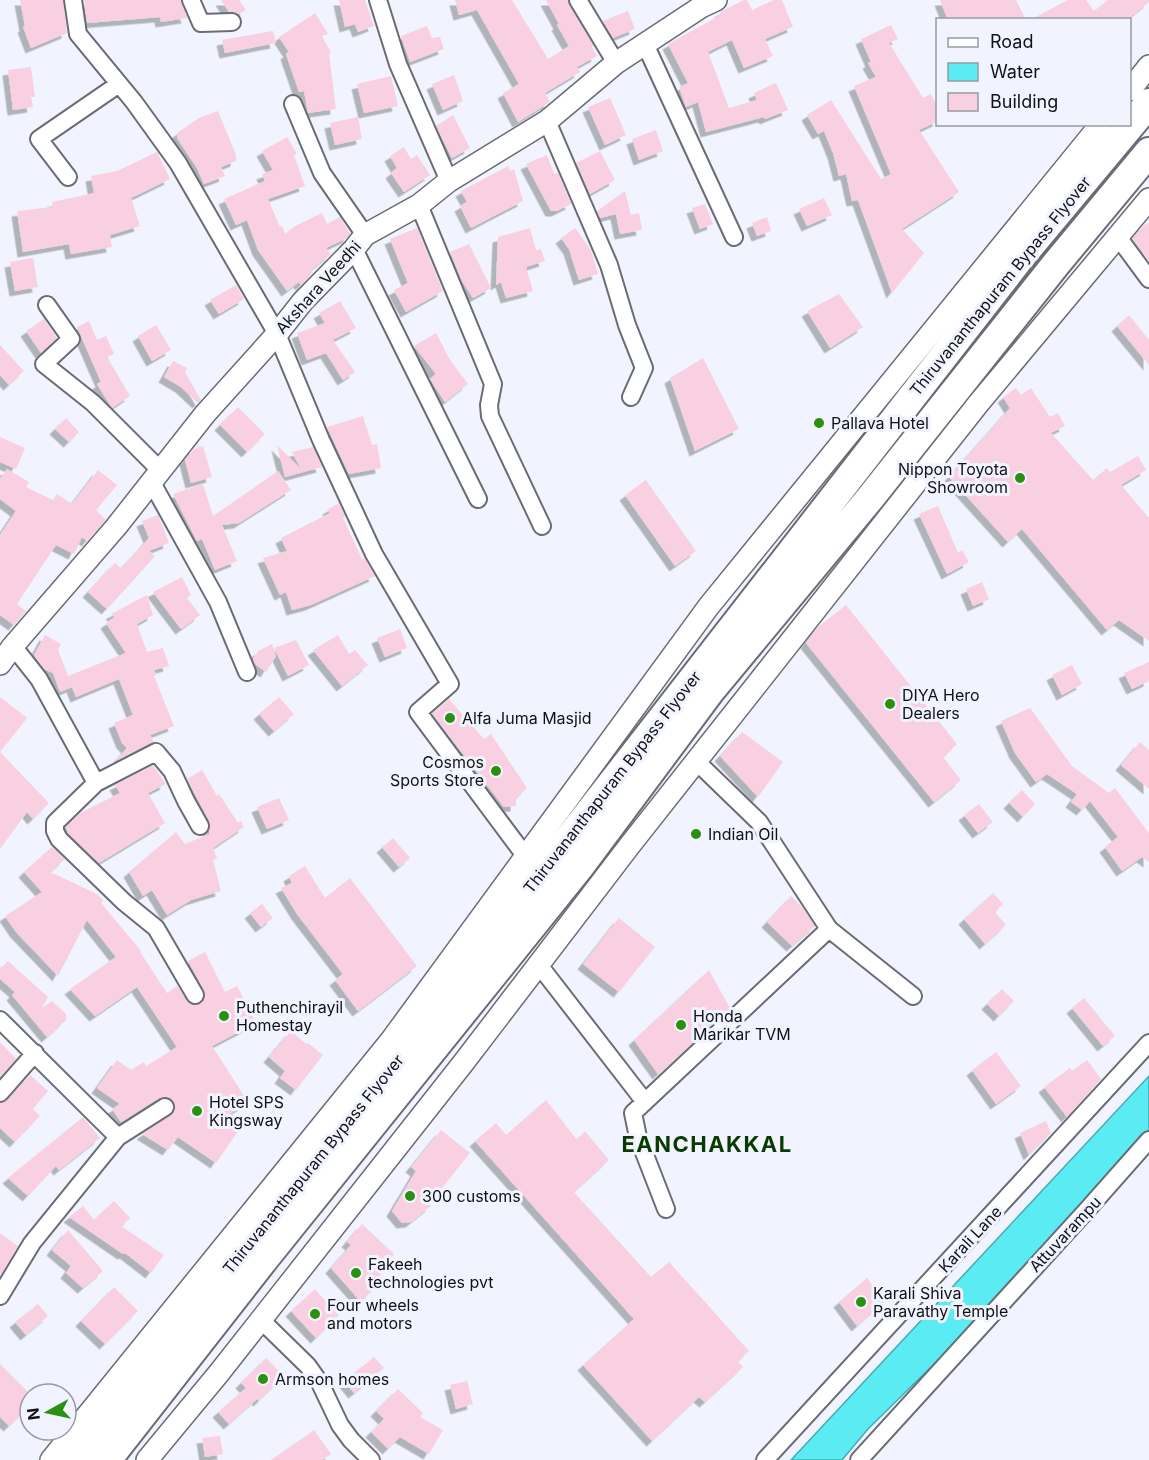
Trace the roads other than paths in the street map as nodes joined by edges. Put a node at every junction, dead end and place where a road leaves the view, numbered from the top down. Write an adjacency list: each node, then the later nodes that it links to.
1 (73, 0): 10 (street)
2 (191, 0): 6 (street)
3 (378, 0): 20 (street)
4 (578, 0): 8 (street)
5 (705, 2): 7 (street, Akshara Veedhi)
6 (231, 22)
7 (645, 44): 8 (street, Akshara Veedhi); 23 (street)
8 (616, 63): 14 (street, Akshara Veedhi)
9 (1149, 66): 11 (street)
10 (119, 84): 19 (street); 28 (street)
11 (1131, 89)
12 (1149, 103): 15 (highway, Thiruvananthapuram Bypass Flyover)
13 (293, 104): 25 (street)
14 (547, 121): 20 (street, Akshara Veedhi); 29 (street)
15 (1131, 125)
16 (1099, 126): 39 (street)
17 (1130, 126): 53 (highway, Thiruvananthapuram Bypass Flyover)
18 (1149, 152): 53 (highway, Thiruvananthapuram Bypass Flyover)
19 (68, 177)
20 (449, 181): 22 (street, Akshara Veedhi)
21 (1149, 199): 24 (street)
22 (419, 205): 25 (street, Akshara Veedhi); 32 (street)
23 (734, 237)
24 (1118, 237): 26 (street); 36 (street)
25 (359, 242): 28 (street, Akshara Veedhi); 31 (street)
26 (1149, 279)
27 (47, 305): 30 (street)
28 (277, 334): 30 (street, Akshara Veedhi); 39 (street)
29 (631, 397)
30 (155, 475): 33 (street, Akshara Veedhi); 35 (street)
31 (478, 499)
32 (542, 525)
33 (13, 646): 34 (street, Akshara Veedhi); 37 (street)
34 (0, 664)
35 (247, 672)
36 (696, 761): 40 (street); 41 (street)
37 (96, 783): 38 (street); 42 (street)
38 (200, 826)
39 (526, 857): 56 (street)
40 (829, 928): 43 (street); 48 (street)
41 (539, 965): 48 (street); 55 (street)
42 (195, 995)
43 (913, 996)
44 (0, 1020): 46 (street)
45 (1149, 1043): 61 (street, Karali Lane)
46 (35, 1053): 47 (street); 50 (street)
47 (0, 1094)
48 (645, 1102): 52 (street)
49 (165, 1107): 50 (street)
50 (118, 1137): 54 (street)
51 (1149, 1140): 62 (street, Attuvarampu)
52 (666, 1209)
53 (258, 1250): 57 (highway, Thiruvananthapuram Bypass Flyover); 58 (highway, Thiruvananthapuram Bypass Flyover)
54 (0, 1296)
55 (261, 1320): 59 (street); 60 (street)
56 (51, 1460)
57 (75, 1460)
58 (107, 1460)
59 (147, 1460)
60 (371, 1460)
61 (765, 1460)
62 (858, 1460)

